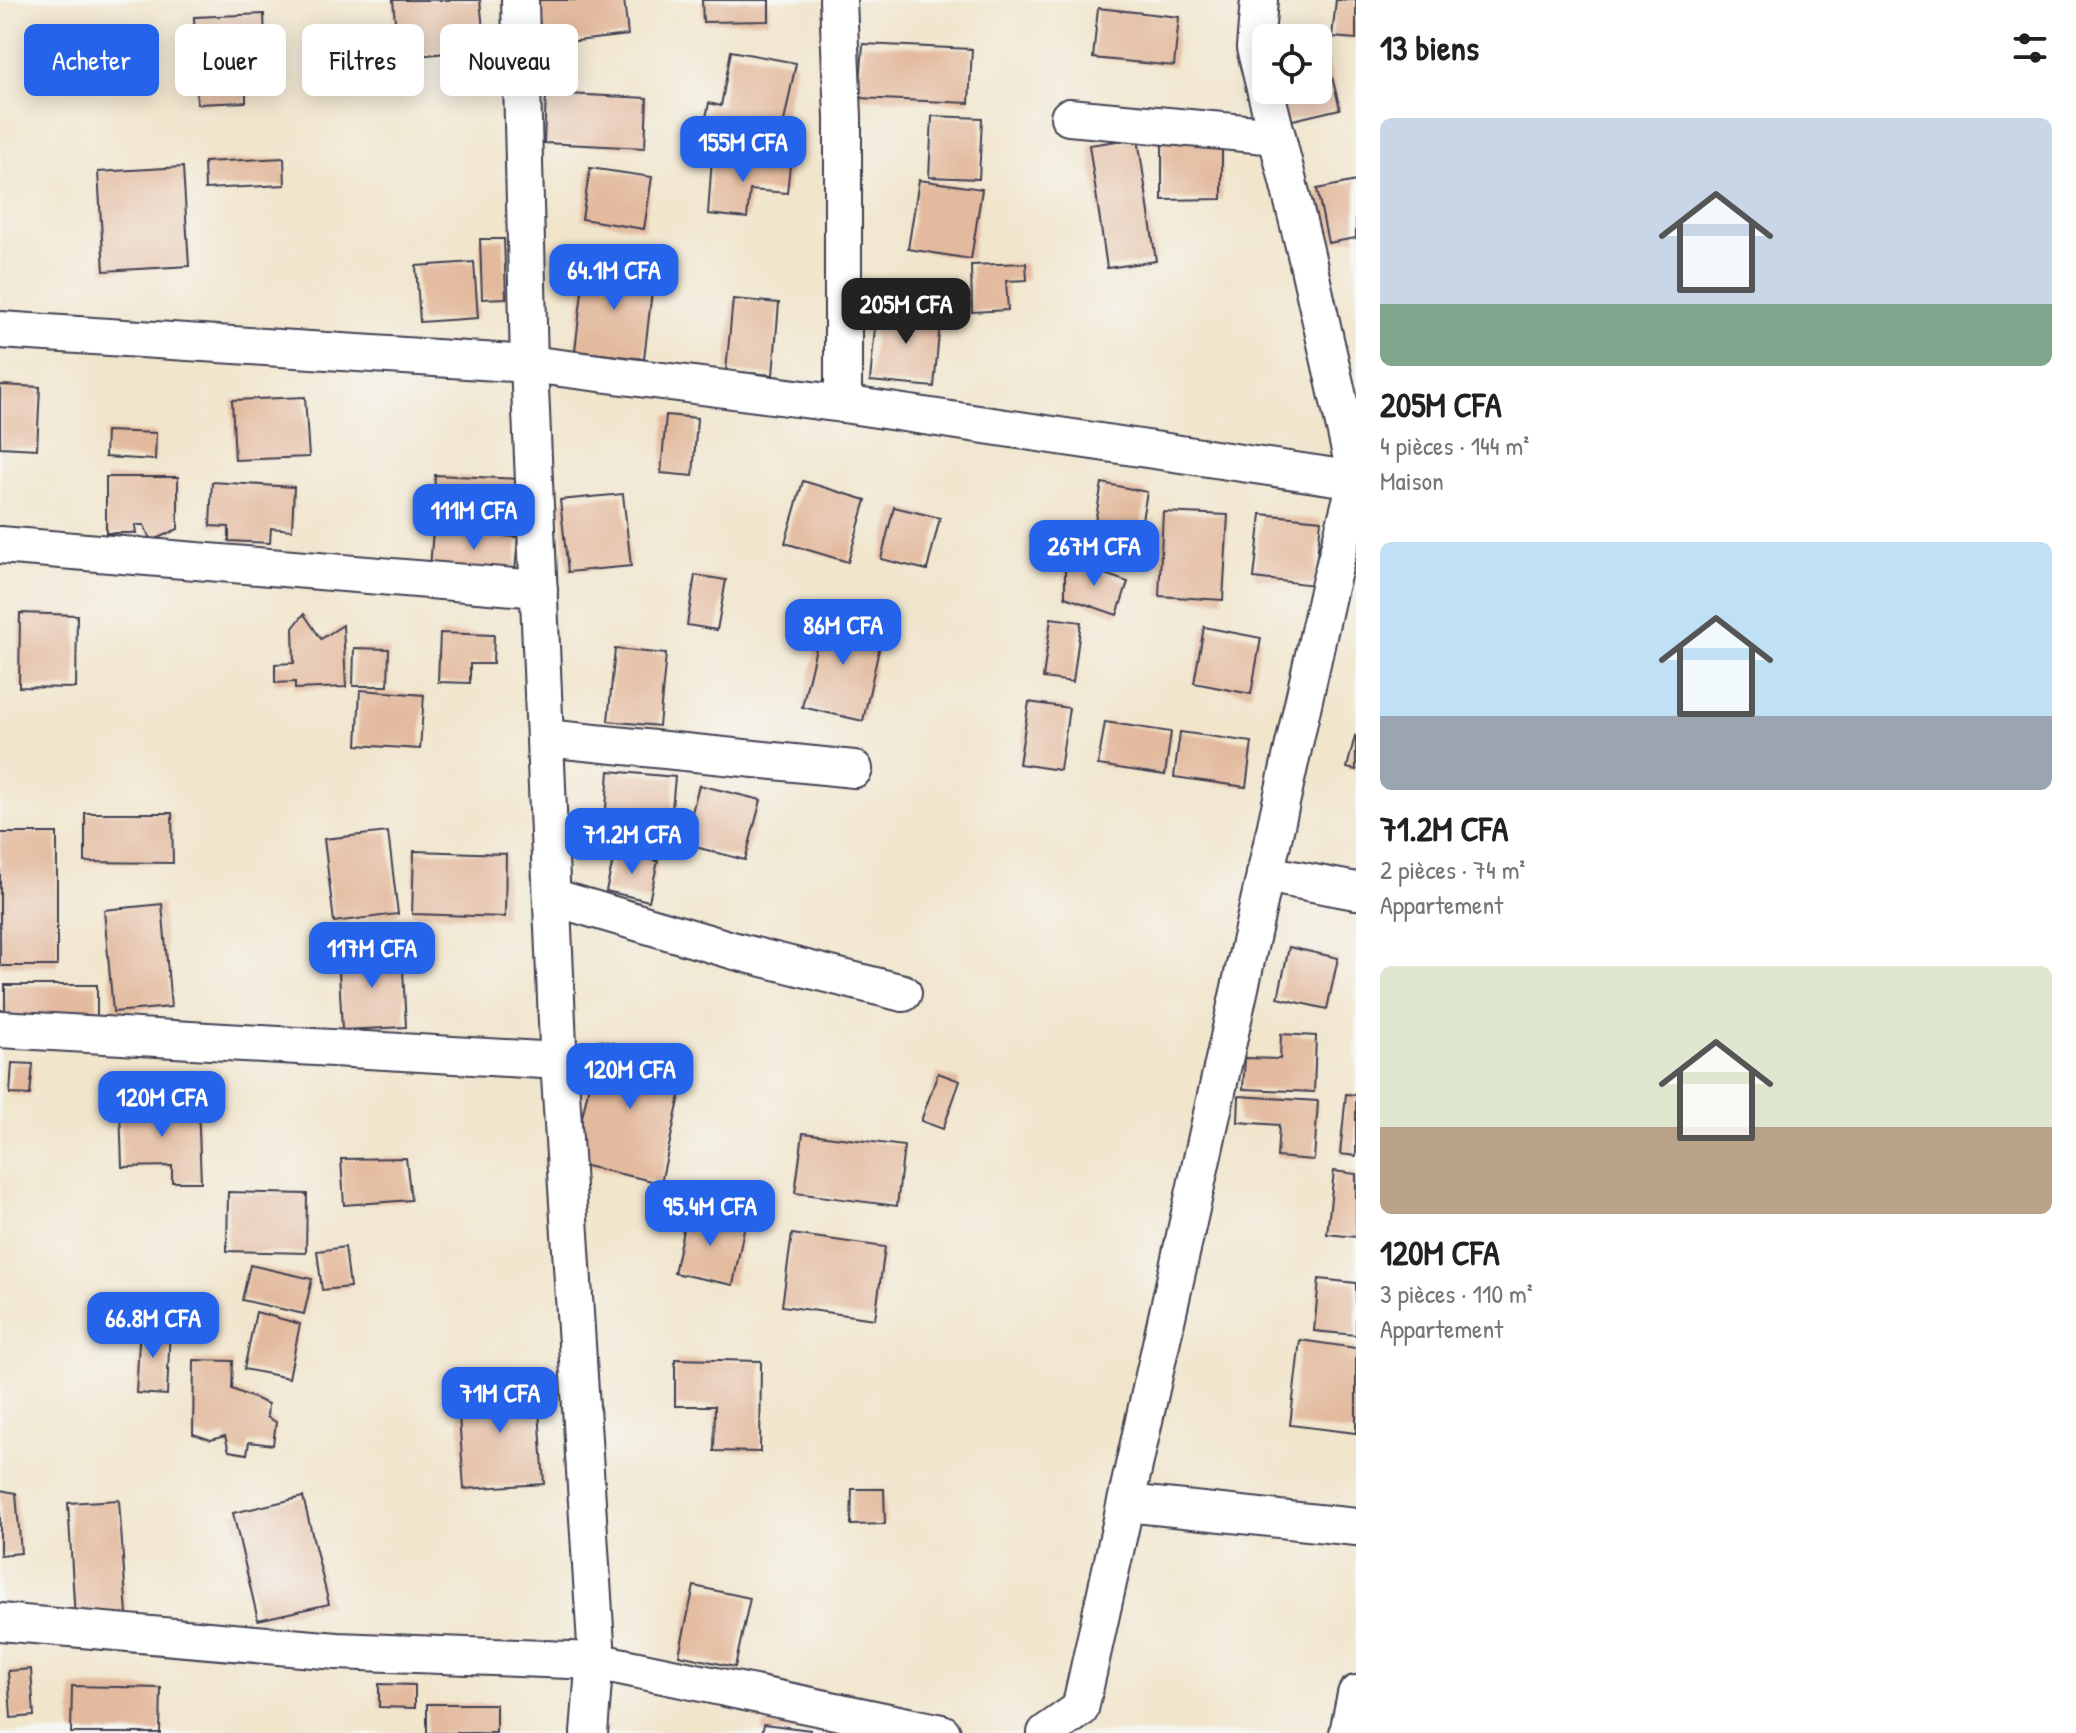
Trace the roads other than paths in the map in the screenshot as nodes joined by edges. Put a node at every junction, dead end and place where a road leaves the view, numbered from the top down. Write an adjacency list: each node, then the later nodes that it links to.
1 (520, 0): 7 (street)
2 (838, 0): 8 (street)
3 (1259, 0): 5 (street)
4 (1069, 117): 5 (street)
5 (1277, 136): 9 (street)
6 (0, 330): 7 (street)
7 (529, 364): 8 (street); 11 (street)
8 (843, 404): 9 (street)
9 (1356, 480): 14 (street)
10 (0, 545): 11 (street)
11 (539, 589): 12 (street)
12 (545, 738): 13 (street); 16 (street)
13 (854, 769)
14 (1265, 874): 15 (street); 20 (street)
15 (1356, 891)
16 (552, 897): 17 (street); 19 (street)
17 (903, 993)
18 (0, 1029): 19 (street)
19 (559, 1061): 23 (street)
20 (1126, 1503): 21 (street); 27 (street)
21 (1356, 1527)
22 (0, 1622): 23 (street)
23 (595, 1661): 25 (street); 26 (street)
24 (1356, 1694): 28 (street)
25 (589, 1733)
26 (942, 1733)
27 (1046, 1733)
28 (1348, 1733)

